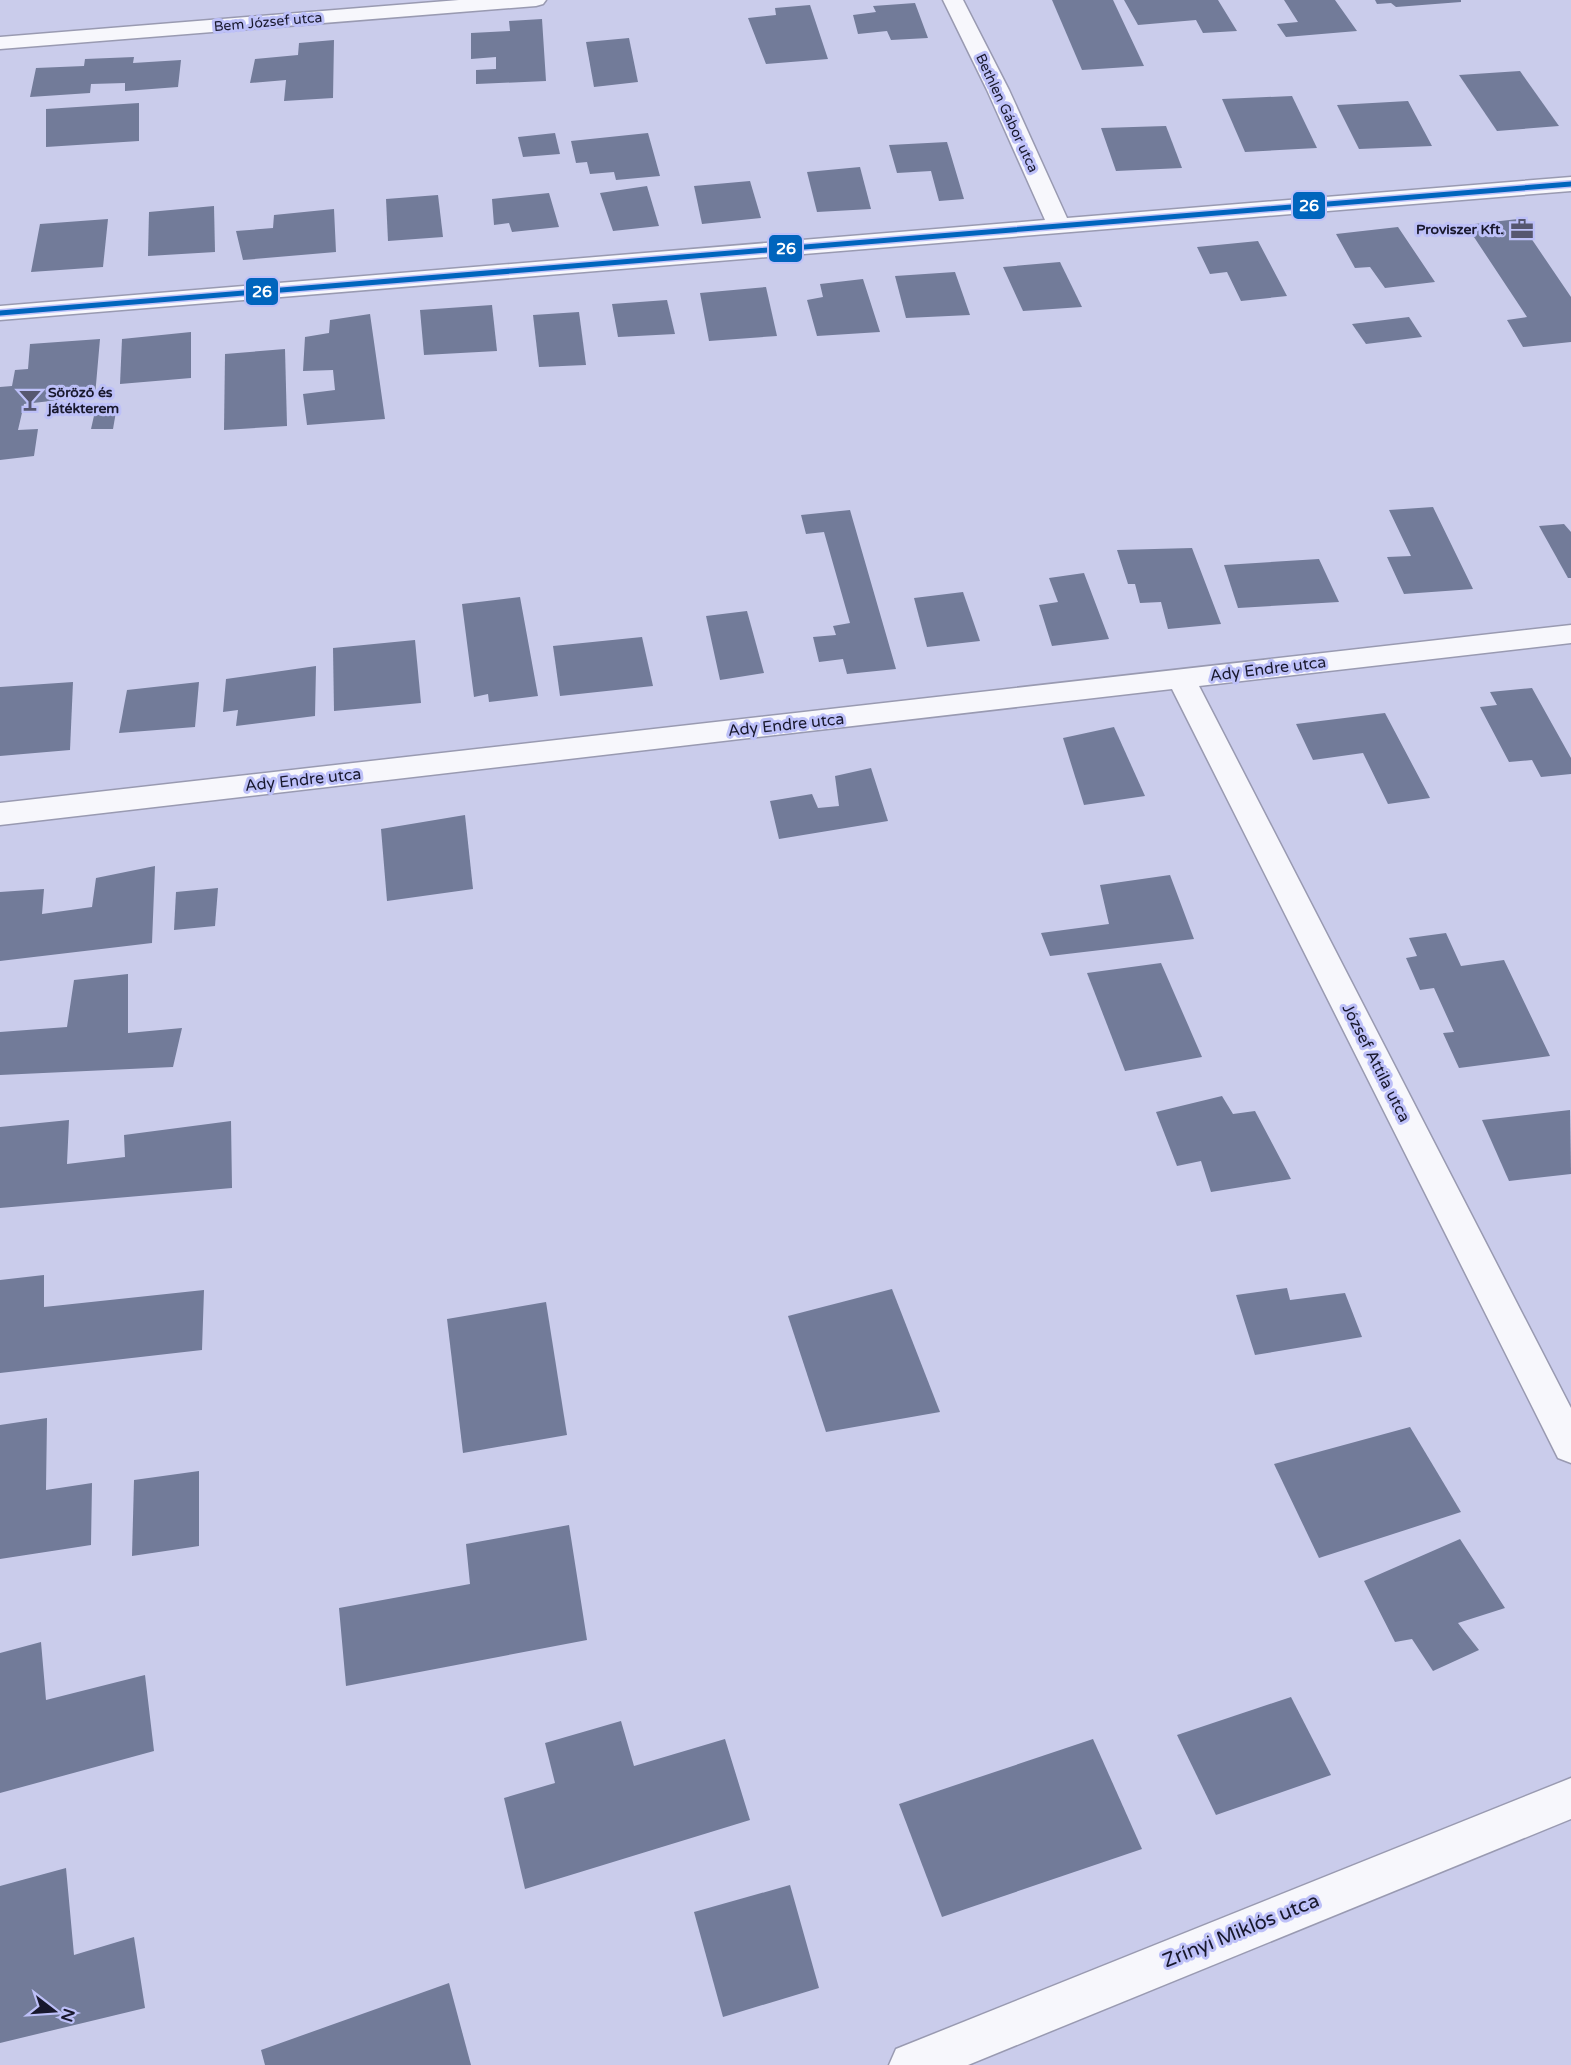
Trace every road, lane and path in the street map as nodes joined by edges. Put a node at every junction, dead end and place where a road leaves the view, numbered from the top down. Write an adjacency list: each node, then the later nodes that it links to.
1 (536, 0): 3 (street, Bem József utca)
2 (953, 0): 5 (street, Bethlen Gábor utca)
3 (0, 43)
4 (1571, 184): 5 (street)
5 (1059, 226): 6 (street)
6 (0, 312)
7 (1571, 634): 8 (street, Ady Endre utca)
8 (1182, 680): 9 (street, Ady Endre utca); 10 (street, József Attila utca)
9 (0, 814)
10 (1571, 1446)
11 (1571, 1798): 12 (street, Zrínyi Miklós utca)
12 (912, 2065)

